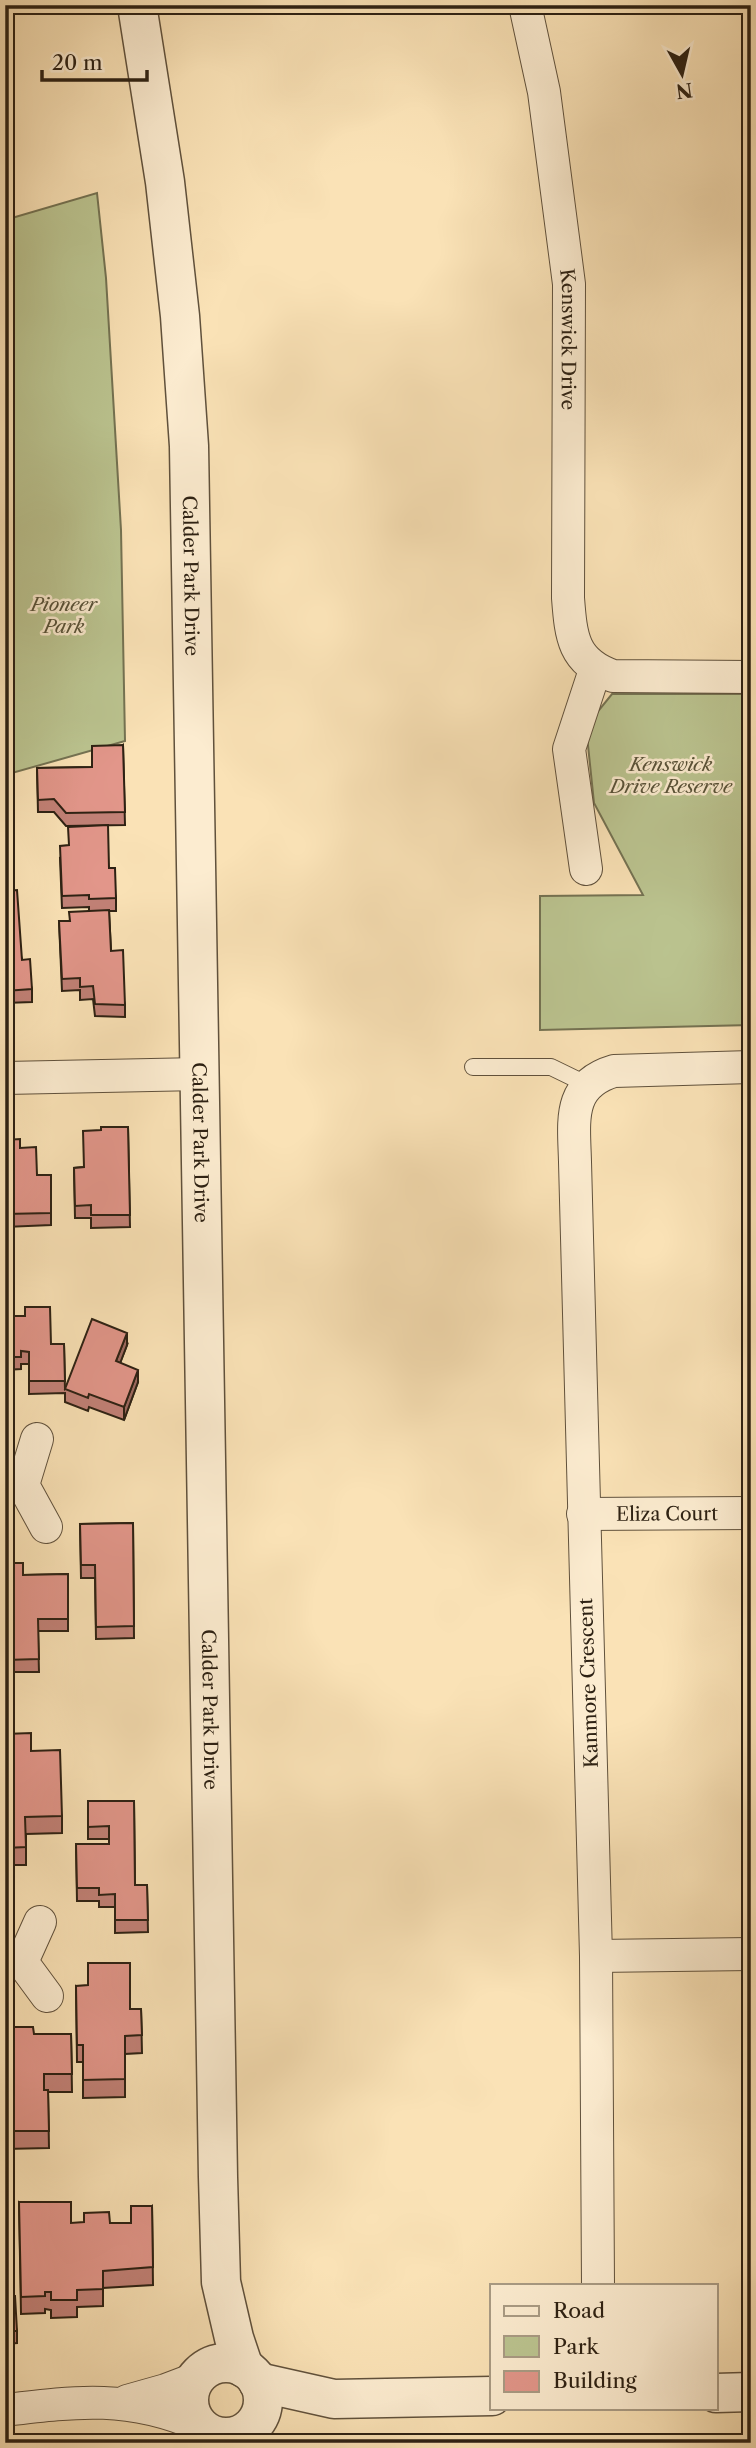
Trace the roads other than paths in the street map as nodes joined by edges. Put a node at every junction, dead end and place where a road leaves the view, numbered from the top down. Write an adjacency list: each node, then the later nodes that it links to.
1 (138, 5): 8 (street, Calder Park Drive)
2 (525, 5): 3 (street, Kenswick Drive)
3 (595, 670): 4 (street); 5 (street)
4 (751, 677)
5 (586, 869)
6 (472, 1067): 10 (lane)
7 (751, 1068): 10 (street)
8 (200, 1074): 9 (street); 21 (street, Calder Park Drive)
9 (5, 1078)
10 (586, 1084): 14 (street, Kanmore Crescent)
11 (37, 1439): 12 (street)
12 (14, 1485): 15 (street)
13 (751, 1513): 14 (street, Eliza Court)
14 (583, 1514): 18 (street, Kanmore Crescent)
15 (46, 1527)
16 (40, 1922): 19 (street)
17 (751, 1954): 18 (street)
18 (596, 1956): 22 (street, Kanmore Crescent)
19 (14, 1962): 20 (street)
20 (47, 1996)
21 (221, 2282): 23 (street, Calder Park Drive); 24 (street, Calder Park Drive)
22 (598, 2284)
23 (199, 2374): 24 (street); 29 (street); 31 (street)
24 (251, 2375): 28 (street); 32 (street)
25 (751, 2392): 26 (street)
26 (718, 2393)
27 (490, 2396): 28 (street)
28 (334, 2399): 32 (street)
29 (122, 2402): 30 (street); 31 (street)
30 (5, 2410)
31 (203, 2433): 32 (street)
32 (248, 2433)

